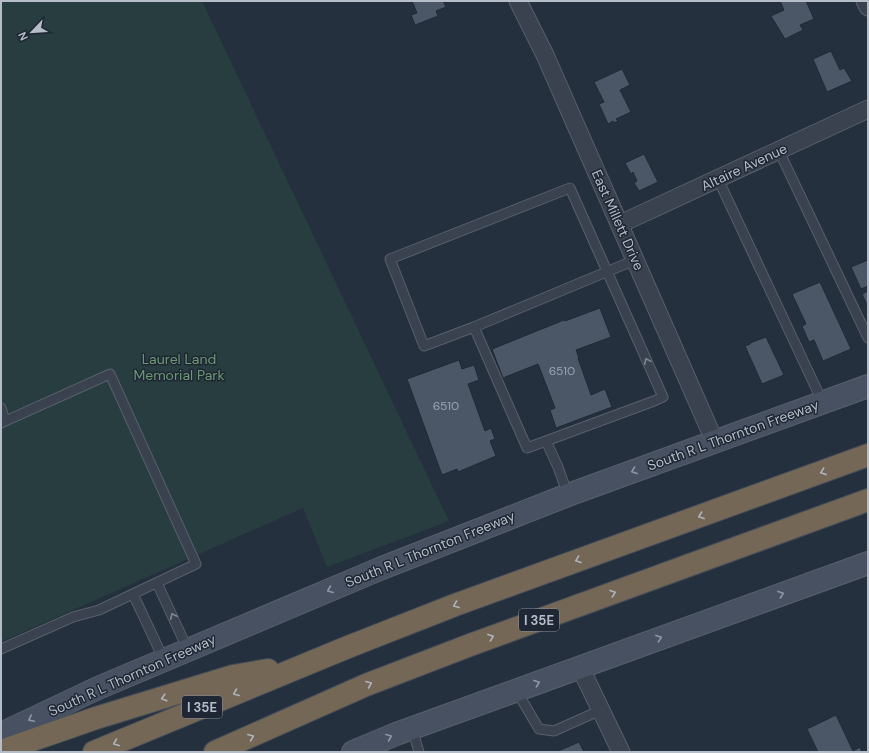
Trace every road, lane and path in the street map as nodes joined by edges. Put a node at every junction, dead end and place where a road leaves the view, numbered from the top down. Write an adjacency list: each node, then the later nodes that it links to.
1 (518, 1): 7 (street, East Millett Drive)
2 (865, 1): 3 (street)
3 (868, 7)
4 (868, 109): 5 (street, Altaire Avenue)
5 (779, 150): 6 (street, Altaire Avenue); 11 (lane)
6 (718, 179): 7 (street, Altaire Avenue); 13 (lane)
7 (620, 224): 8 (street, East Millett Drive)
8 (635, 260): 9 (lane); 17 (street, East Millett Drive)
9 (607, 272): 10 (lane); 10 (lane); 16 (lane, one-way to 9)
10 (474, 327): 16 (lane)
11 (868, 338)
12 (868, 386): 13 (main road, South R L Thornton Freeway)
13 (823, 403): 17 (main road, South R L Thornton Freeway)
14 (1, 408): 15 (lane)
15 (3, 422): 22 (lane)
16 (546, 441): 19 (lane)
17 (714, 442): 19 (main road, South R L Thornton Freeway, one-way to 19)
18 (868, 455): 27 (highway, I 35E, one-way to 27)
19 (568, 495): 25 (main road, South R L Thornton Freeway, one-way to 25)
20 (868, 500): 36 (highway, I 35E, one-way to 20)
21 (868, 563): 28 (main road, one-way to 21)
22 (157, 583): 23 (lane); 25 (lane, one-way to 22)
23 (133, 594): 24 (lane); 26 (lane)
24 (1, 649)
25 (188, 650): 26 (main road, South R L Thornton Freeway)
26 (164, 660): 32 (main road, South R L Thornton Freeway, one-way to 32)
27 (311, 662): 34 (highway, one-way to 34); 35 (highway, I 35E, one-way to 35)
28 (580, 667): 29 (main road, one-way to 28); 30 (street)
29 (516, 690): 30 (lane); 31 (main road)
30 (601, 710): 38 (street)
31 (412, 728): 33 (main road, one-way to 31); 37 (lane)
32 (1, 734)
33 (364, 750)
34 (1, 751)
35 (94, 752)
36 (215, 752)
37 (419, 752)
38 (621, 752)

